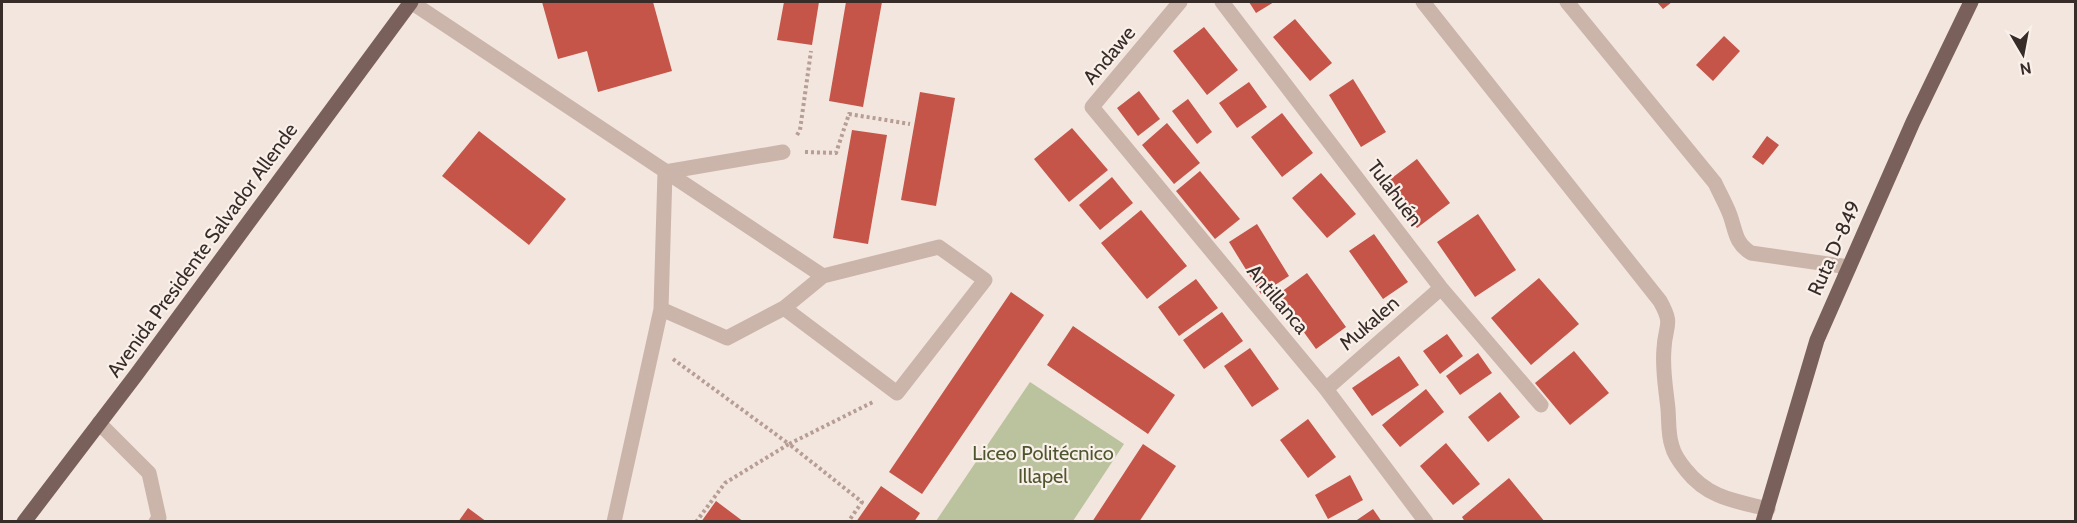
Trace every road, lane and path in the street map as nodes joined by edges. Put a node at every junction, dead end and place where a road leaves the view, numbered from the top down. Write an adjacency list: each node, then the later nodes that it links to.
1 (411, 2): 11 (street); 21 (main road, Avenida Presidente Salvador Allende)
2 (1180, 2): 8 (street, Andawe)
3 (1222, 2): 14 (street, Tulahuén)
4 (1423, 2): 23 (street)
5 (1567, 2): 12 (street)
6 (1971, 2): 12 (main road, Ruta D-849)
7 (811, 51): 10 (path)
8 (1092, 107): 18 (street, Antillanca)
9 (910, 124): 10 (path)
10 (783, 152): 11 (street)
11 (665, 172): 13 (street); 16 (street)
12 (1849, 267): 23 (main road, Ruta D-849)
13 (823, 276): 15 (street); 19 (street)
14 (1441, 288): 18 (street, Mukalen); 20 (street, Tulahuén)
15 (784, 308): 16 (street); 19 (street)
16 (661, 309): 17 (street)
17 (653, 344): 22 (path); 26 (street)
18 (1326, 389): 29 (street, Antillanca)
19 (894, 391): 22 (path)
20 (1541, 405)
21 (99, 423): 24 (main road, Avenida Presidente Salvador Allende); 25 (street)
22 (789, 444): 27 (path); 28 (path)
23 (1766, 515)
24 (24, 522)
25 (156, 522)
26 (614, 522)
27 (696, 522)
28 (848, 522)
29 (1426, 522)

